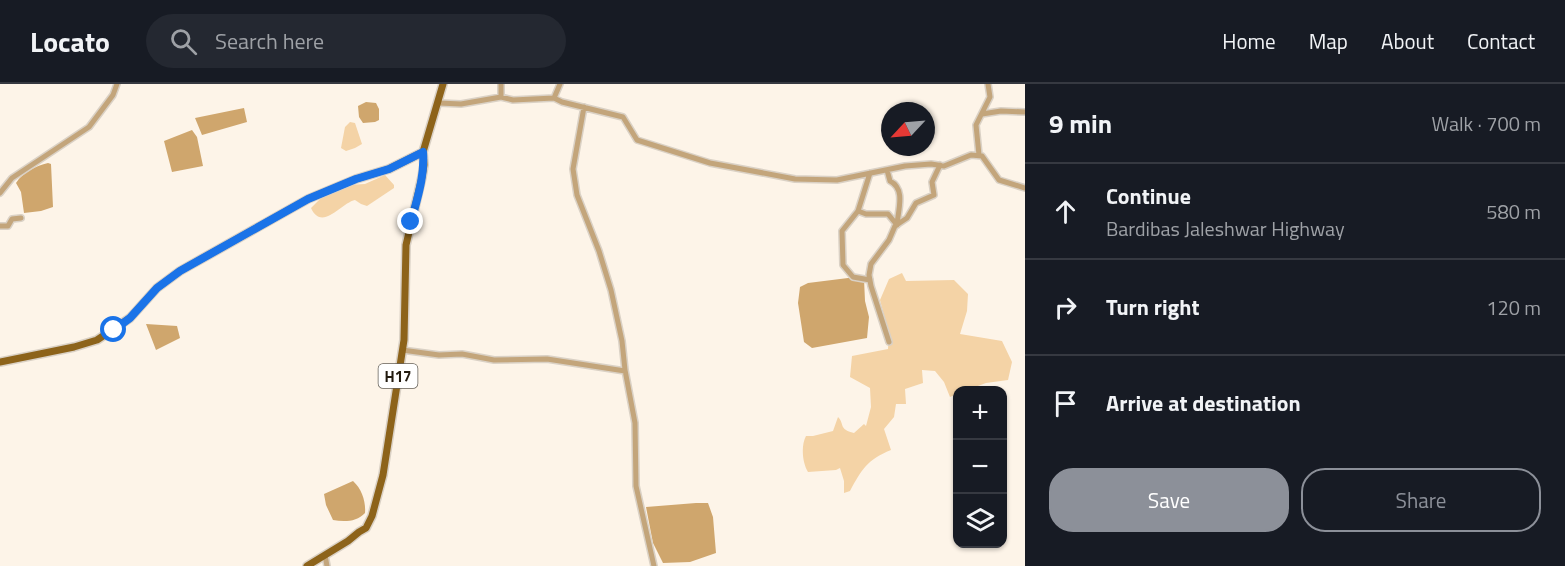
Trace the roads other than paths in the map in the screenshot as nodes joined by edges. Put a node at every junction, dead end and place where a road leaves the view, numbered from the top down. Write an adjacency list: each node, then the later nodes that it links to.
1 (117, 84): 18 (street)
2 (443, 84): 8 (main road)
3 (501, 84): 6 (street)
4 (560, 84): 7 (street)
5 (987, 84): 11 (street)
6 (501, 97): 7 (street); 8 (street)
7 (554, 98): 9 (street)
8 (439, 103): 12 (main road)
9 (584, 107): 16 (street); 27 (street)
10 (1025, 112): 11 (street)
11 (982, 114): 13 (street)
12 (423, 152): 25 (main road, H17); 26 (main road)
13 (979, 155): 14 (street); 17 (street)
14 (940, 165): 15 (street); 21 (street)
15 (887, 170): 16 (street); 21 (street)
16 (870, 173): 19 (street)
17 (1025, 188)
18 (0, 193)
19 (858, 211): 21 (street); 23 (street)
20 (21, 218): 22 (street)
21 (897, 225): 23 (street)
22 (0, 226)
23 (870, 280): 24 (street)
24 (889, 342)
25 (402, 350): 27 (street); 28 (main road, H17)
26 (0, 362)
27 (625, 370): 31 (street)
28 (325, 555): 29 (main road, H17); 30 (street)
29 (307, 566)
30 (327, 566)
31 (654, 566)

